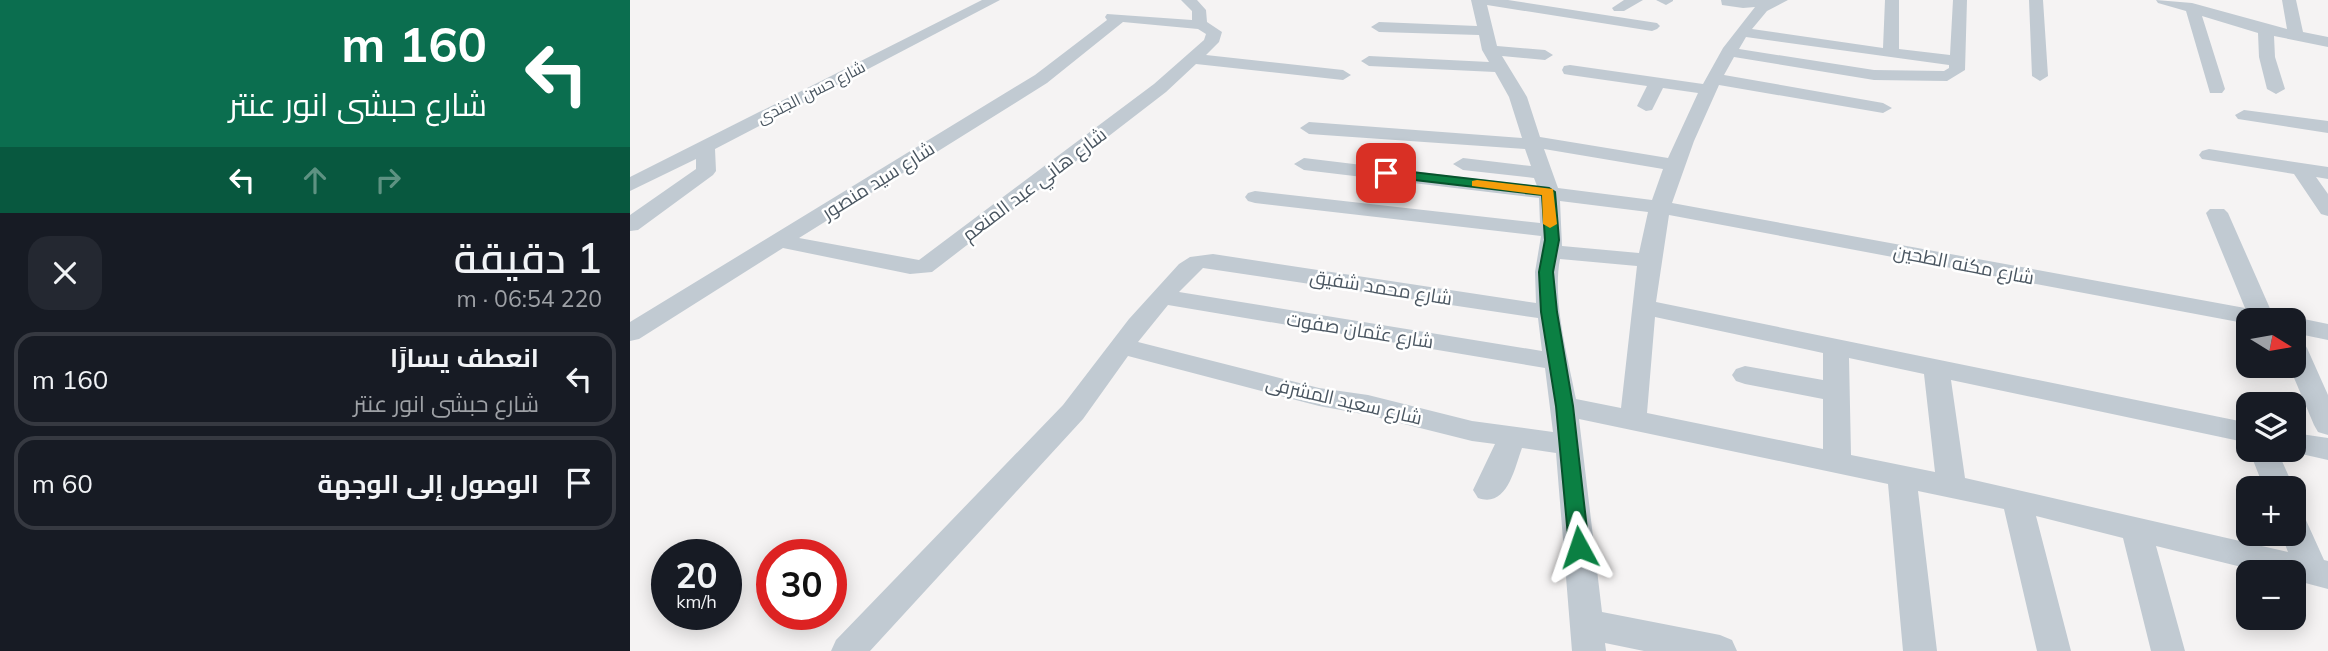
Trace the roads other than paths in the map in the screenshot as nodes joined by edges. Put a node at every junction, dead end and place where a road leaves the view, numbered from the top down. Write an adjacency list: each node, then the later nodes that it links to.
1 (993, 0): 41 (street, شارع حسن الجندى)
2 (1188, 0): 15 (street)
3 (1479, 0): 14 (street); 21 (street)
4 (1636, 0): 13 (street)
5 (1892, 0): 23 (street)
6 (1960, 0): 27 (street)
7 (2036, 0): 30 (street)
8 (2163, 0): 12 (street)
9 (2289, 0): 19 (street)
10 (1727, 2): 11 (street)
11 (1774, 2): 18 (street)
12 (2189, 5): 17 (street); 33 (street)
13 (1619, 8): 14 (street); 14 (street)
14 (1586, 15)
15 (1203, 25): 25 (street, شارع هاني عبد المنعم); 55 (street, شارع سيد منصور)
16 (1379, 27): 21 (street)
17 (2266, 30): 19 (street); 34 (street)
18 (1742, 32): 22 (street); 23 (street)
19 (2296, 36): 20 (street)
20 (2328, 42)
21 (1491, 50): 24 (street); 26 (street); 40 (street)
22 (1730, 52): 27 (street); 32 (street)
23 (1891, 53): 27 (street)
24 (1545, 55)
25 (1194, 59): 29 (street); 55 (street, شارع هاني عبد المنعم)
26 (1368, 61)
27 (1957, 61)
28 (1579, 67): 31 (street)
29 (1343, 75)
30 (2039, 76)
31 (1657, 82): 32 (street); 35 (street)
32 (1712, 84): 36 (street); 45 (street)
33 (2216, 89)
34 (2276, 89)
35 (1646, 106)
36 (1883, 108)
37 (2244, 115): 38 (street)
38 (2328, 127)
39 (1309, 128): 40 (street)
40 (1533, 143): 45 (street); 48 (street)
41 (705, 146): 49 (street, شارع حسن الجندى); 54 (street)
42 (2209, 155): 46 (street)
43 (1304, 164): 48 (street)
44 (1463, 164): 48 (street)
45 (1675, 165): 51 (street)
46 (2301, 169): 47 (street); 52 (street)
47 (2328, 173)
48 (1546, 182): 51 (street, شارع مكنه الطحين); 56 (street)
49 (630, 185)
50 (1255, 197): 56 (street)
51 (1661, 207): 57 (street); 62 (street, شارع مكنه الطحين)
52 (2328, 210)
53 (2217, 213): 60 (street)
54 (630, 225)
55 (781, 241): 65 (street, شارع سيد منصور)
56 (1550, 241): 57 (street); 61 (street)
57 (1650, 261): 59 (street)
58 (1162, 297): 61 (street, شارع محمد شفيق); 66 (street); 68 (street, شارع عثمان صفوت)
59 (1645, 307): 67 (street); 74 (street)
60 (2259, 308)
61 (1549, 312): 68 (street)
62 (2236, 315)
63 (2306, 327): 64 (street)
64 (2328, 332)
65 (630, 333)
66 (1122, 346): 77 (street, شارع سعيد المشرفى); 90 (street)
67 (1836, 346): 69 (street); 72 (street)
68 (1558, 362): 73 (street)
69 (1936, 368): 76 (street); 83 (street)
70 (1745, 375): 72 (street)
71 (2306, 375): 75 (street)
72 (1836, 392): 81 (street)
73 (1565, 406): 74 (street); 78 (street)
74 (1633, 418): 81 (street)
75 (2328, 425)
76 (2236, 430)
77 (1512, 438): 78 (street, شارع سعيد المشرفى); 84 (street)
78 (1569, 444): 89 (street)
79 (2306, 445): 80 (street)
80 (2328, 449)
81 (1837, 462): 82 (street)
82 (1902, 475): 83 (street); 92 (street)
83 (1951, 486): 85 (street)
84 (1488, 489)
85 (2017, 500): 86 (street); 93 (street)
86 (2136, 528): 88 (street); 94 (street)
87 (2305, 546): 88 (street)
88 (2320, 573)
89 (1588, 637): 91 (street)
90 (848, 651)
91 (1720, 651)
92 (1920, 651)
93 (2054, 651)
94 (2168, 651)

